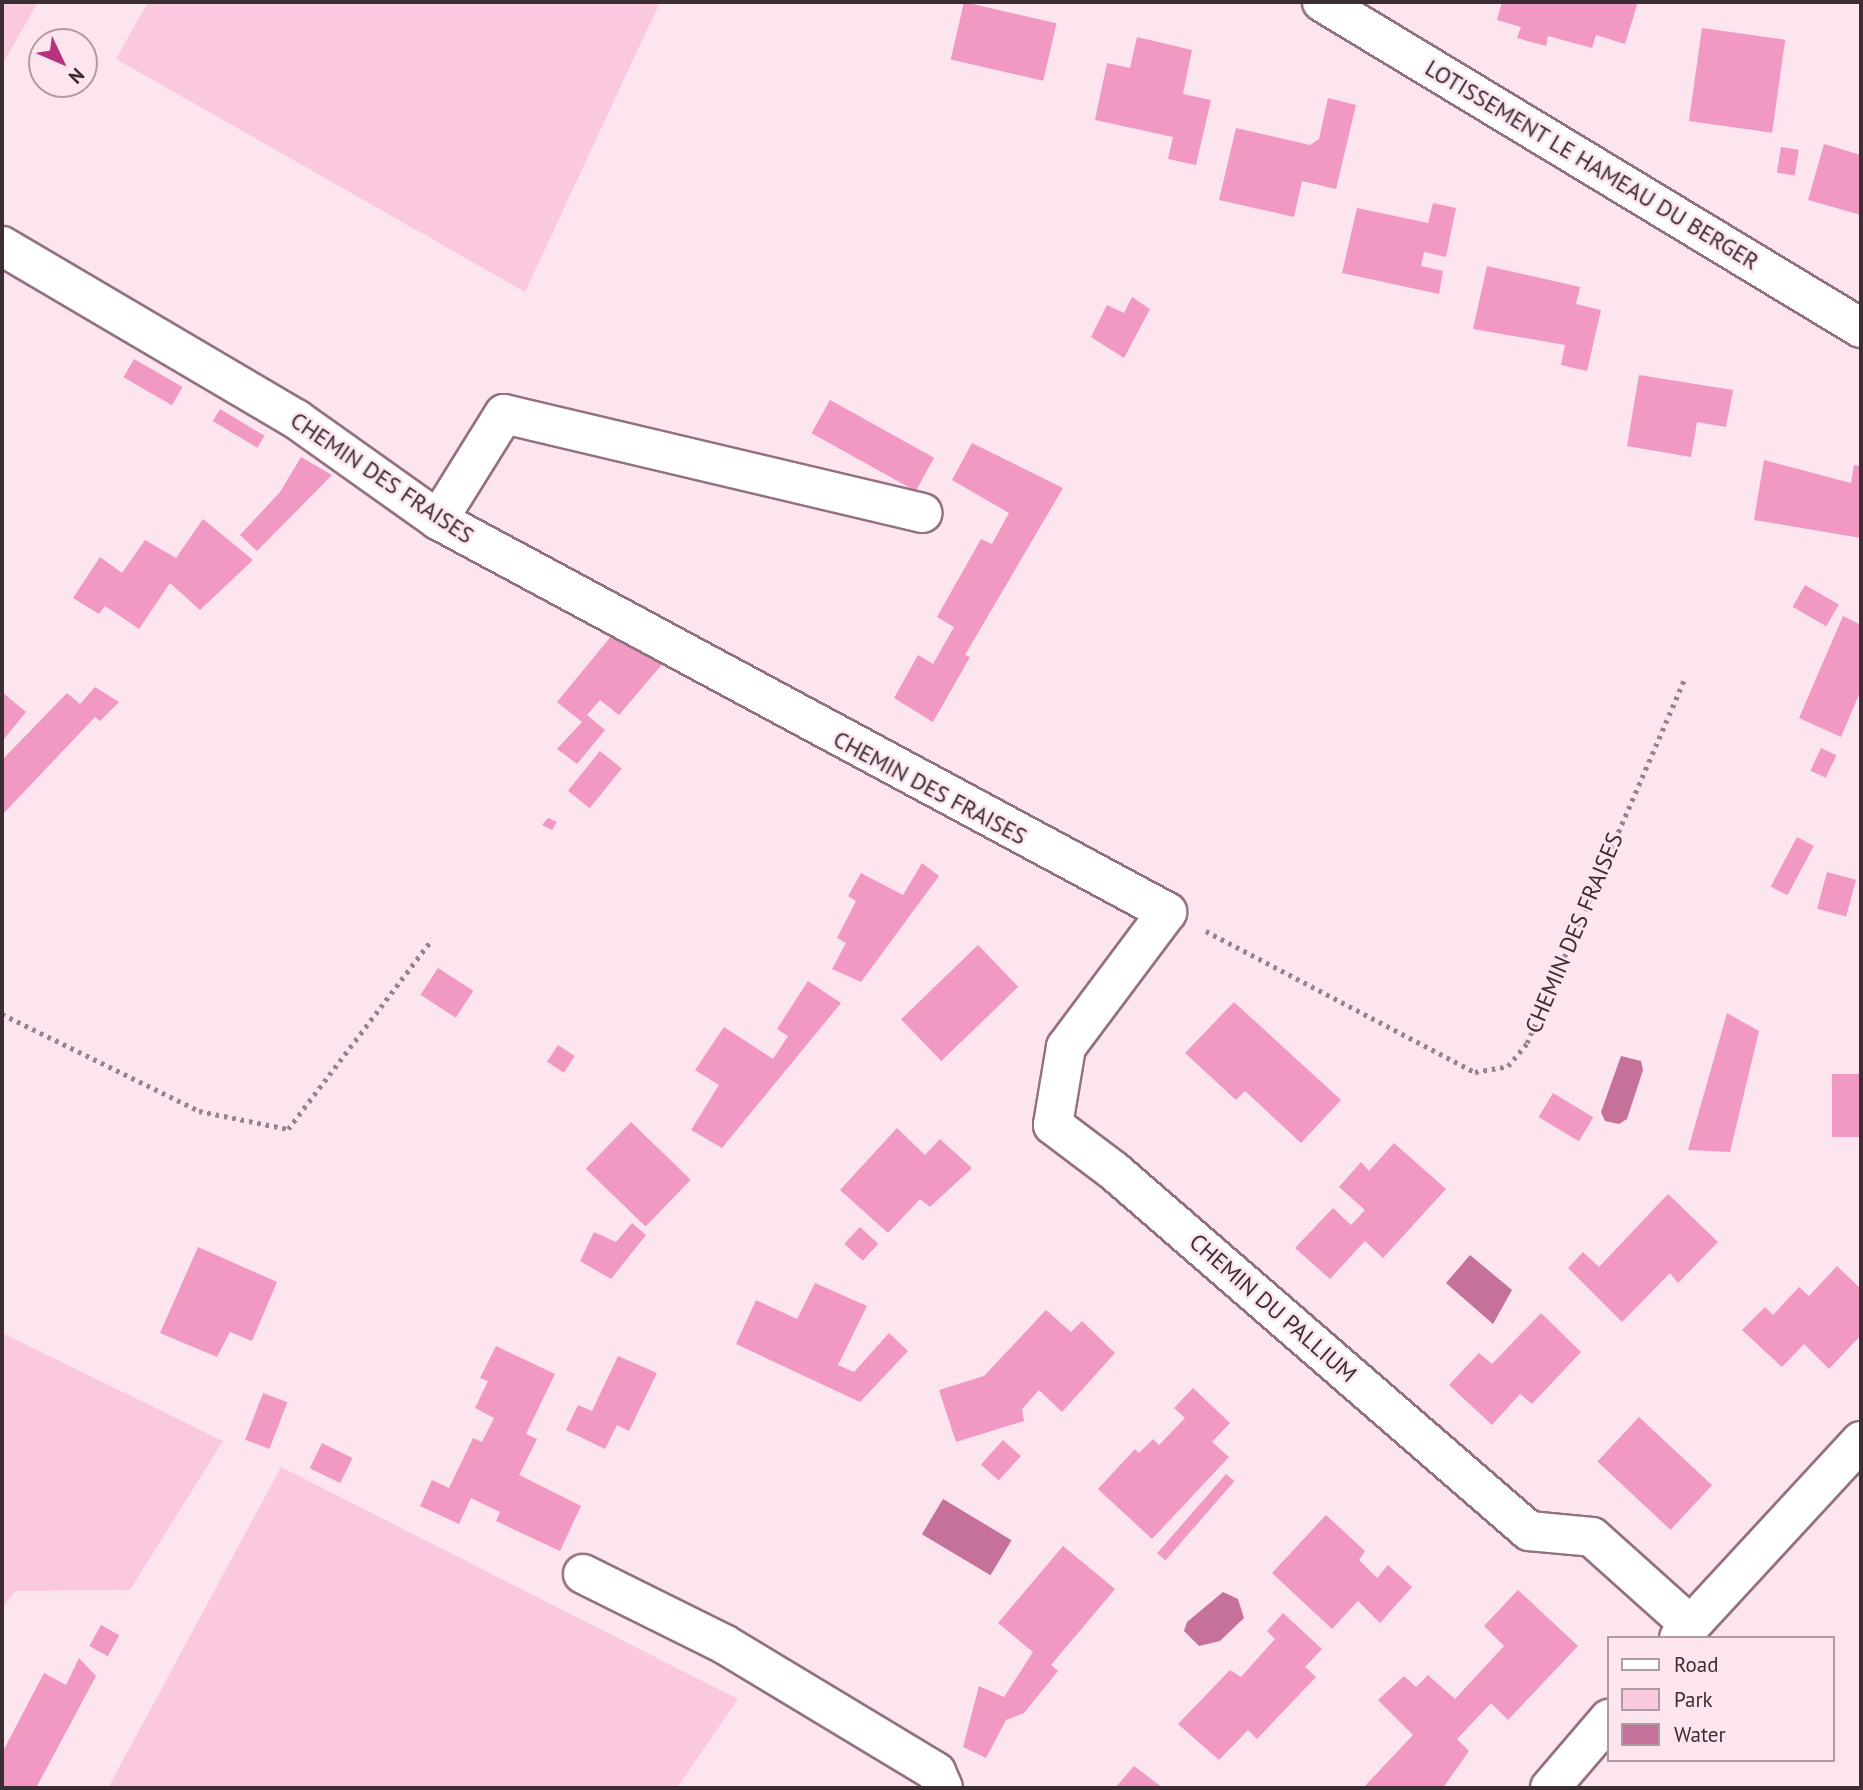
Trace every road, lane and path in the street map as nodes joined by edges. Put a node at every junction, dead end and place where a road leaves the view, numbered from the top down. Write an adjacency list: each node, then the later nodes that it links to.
1 (1322, 2): 3 (street, LOTISSEMENT LE HAMEAU DU BERGER)
2 (2, 246): 5 (street, CHEMIN DES FRAISES)
3 (1861, 328)
4 (922, 513): 5 (street)
5 (438, 520): 7 (street, CHEMIN DES FRAISES)
6 (1685, 678): 7 (path, CHEMIN DES FRAISES)
7 (1167, 912): 12 (street, CHEMIN DU PALLIUM)
8 (432, 939): 9 (path)
9 (2, 1014)
10 (1861, 1441): 12 (street)
11 (583, 1574): 14 (street)
12 (1684, 1632)
13 (1608, 1720): 15 (street)
14 (943, 1788)
15 (1550, 1788)

